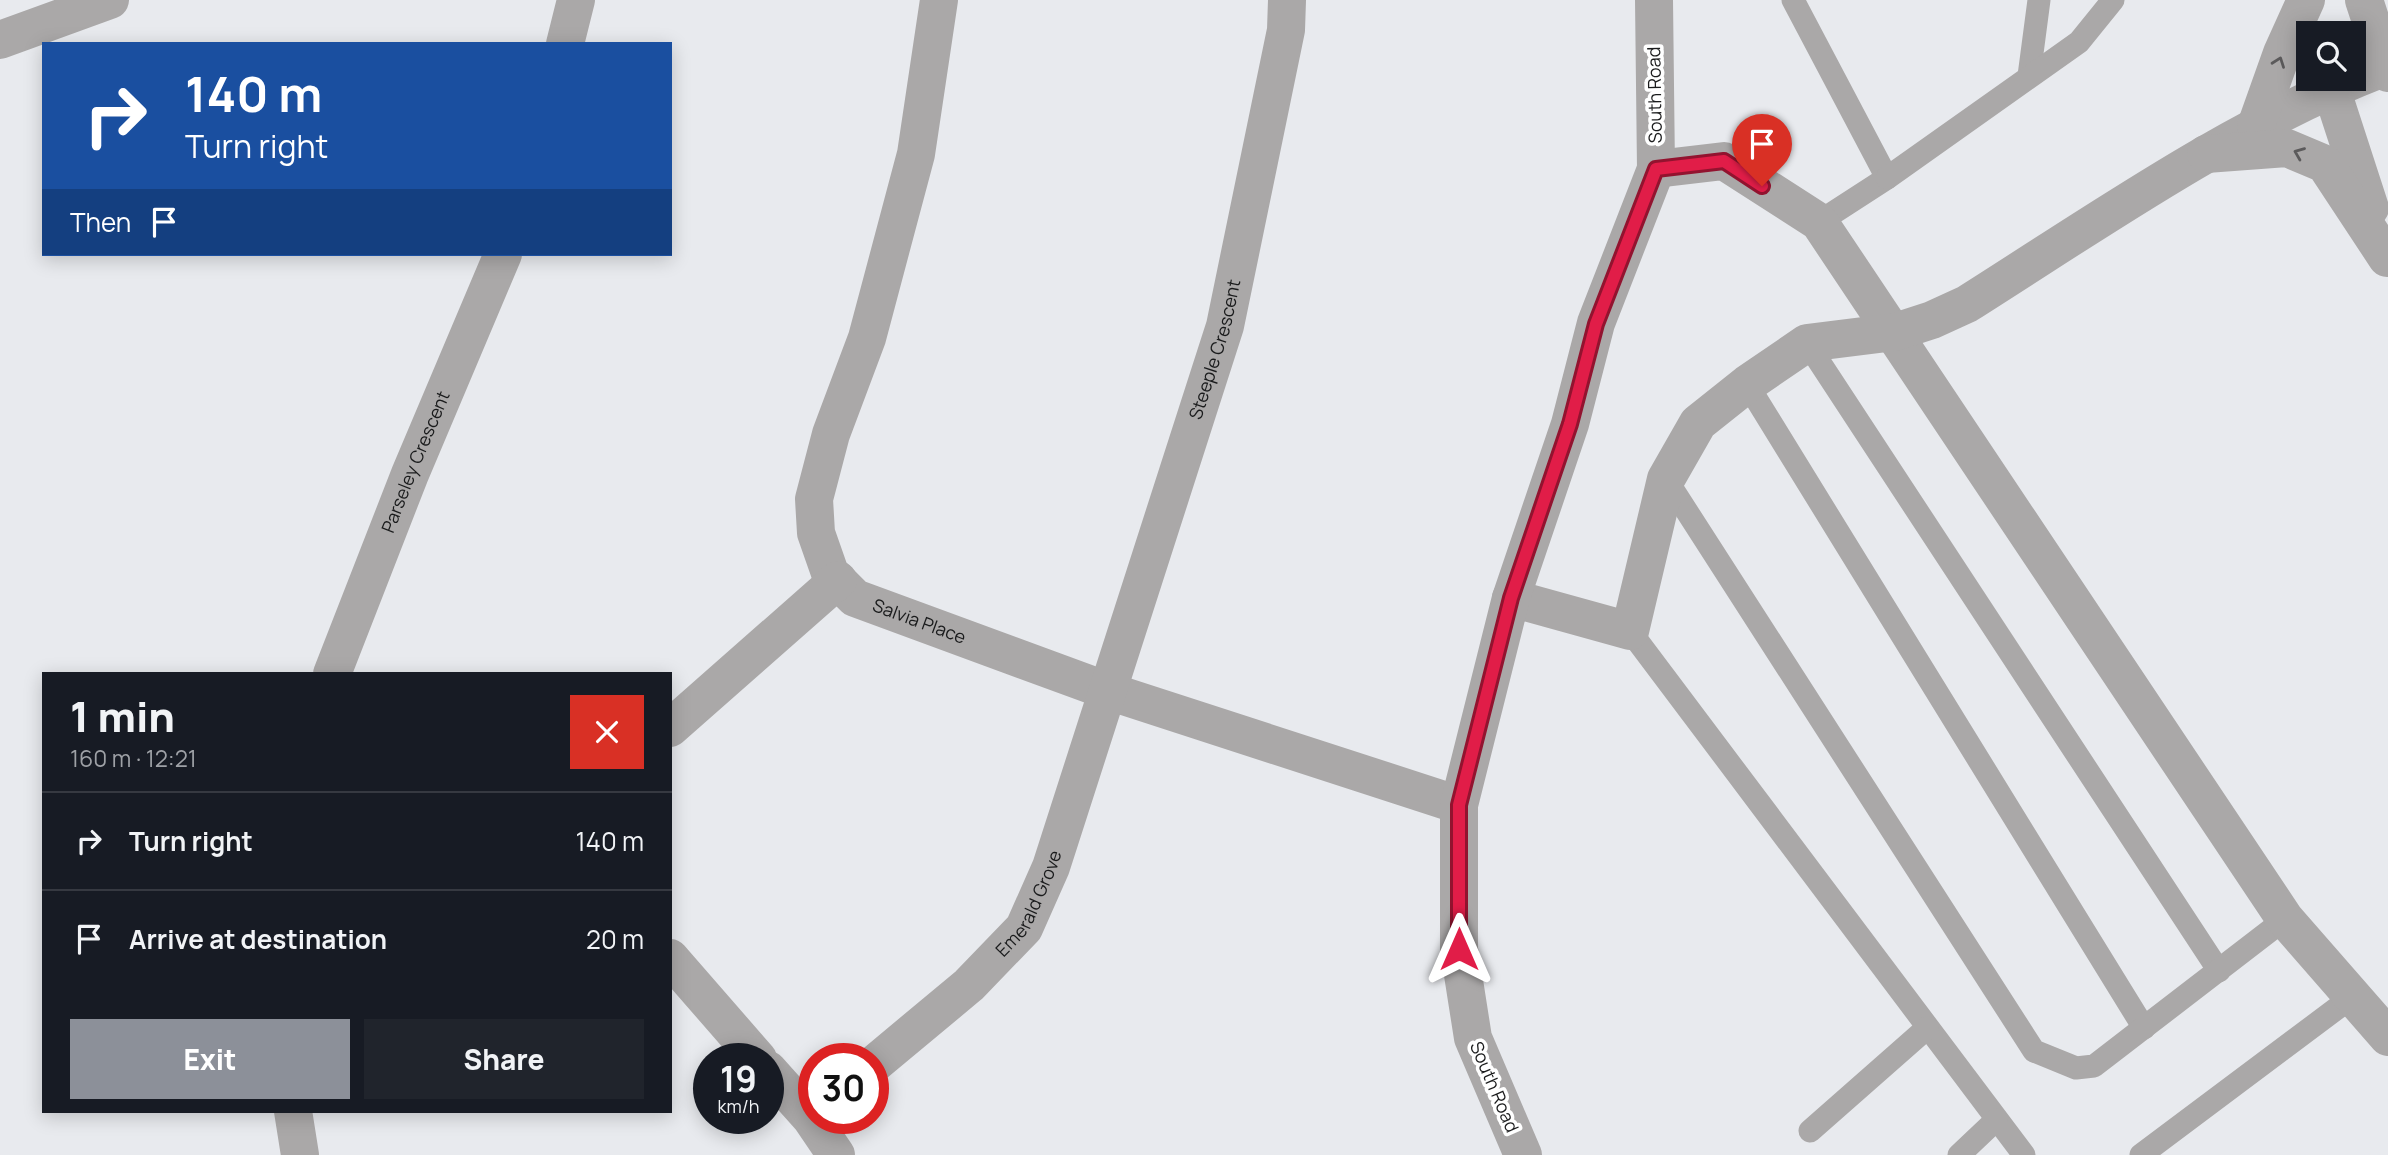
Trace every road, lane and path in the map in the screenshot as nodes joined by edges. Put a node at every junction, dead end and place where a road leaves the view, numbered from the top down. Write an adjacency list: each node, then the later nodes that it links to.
1 (110, 0): 12 (street)
2 (576, 0): 13 (street)
3 (939, 0): 30 (street, Salvia Place)
4 (1287, 0): 34 (street, Steeple Crescent)
5 (1654, 0): 21 (street, South Road)
6 (1793, 0): 22 (lane)
7 (2039, 0): 16 (lane)
8 (2113, 0): 16 (lane)
9 (2309, 0): 11 (street); 19 (street, one-way to 9)
10 (2364, 0): 14 (street)
11 (2315, 21)
12 (0, 40)
13 (566, 42)
14 (2387, 69): 15 (street)
15 (2366, 74)
16 (2029, 76): 22 (lane)
17 (2317, 91): 19 (street)
18 (2331, 91): 25 (street)
19 (2256, 126): 20 (street)
20 (2206, 154): 25 (street, one-way to 20); 26 (street)
21 (1656, 169): 23 (street); 31 (street, South Road)
22 (1887, 178): 23 (lane)
23 (1819, 222): 26 (street)
24 (502, 256): 33 (street, Parseley Crescent)
25 (2388, 259)
26 (1895, 332): 27 (street); 37 (street)
27 (1807, 343): 28 (street); 39 (lane)
28 (1747, 384): 29 (street); 42 (lane)
29 (1667, 479): 32 (street); 42 (lane)
30 (838, 580): 34 (street, Salvia Place); 35 (street)
31 (1511, 598): 32 (street); 36 (street, South Road)
32 (1630, 631): 41 (lane)
33 (333, 672)
34 (1108, 691): 36 (street, Salvia Place); 45 (street, Emerald Grove)
35 (672, 726)
36 (1459, 805): 54 (street, South Road)
37 (2285, 919): 39 (lane); 40 (street)
38 (672, 960): 44 (street)
39 (2218, 971): 42 (lane)
40 (2352, 997): 43 (street); 57 (lane)
41 (1927, 1028): 49 (lane); 50 (lane)
42 (2144, 1028)
43 (2388, 1037)
44 (744, 1043)
45 (889, 1052)
46 (784, 1087): 47 (street)
47 (798, 1102)
48 (293, 1113): 52 (street)
49 (1996, 1120): 55 (lane); 56 (lane)
50 (1810, 1131)
51 (823, 1134): 53 (street)
52 (300, 1155)
53 (836, 1155)
54 (1523, 1155)
55 (1959, 1155)
56 (2024, 1155)
57 (2141, 1155)

